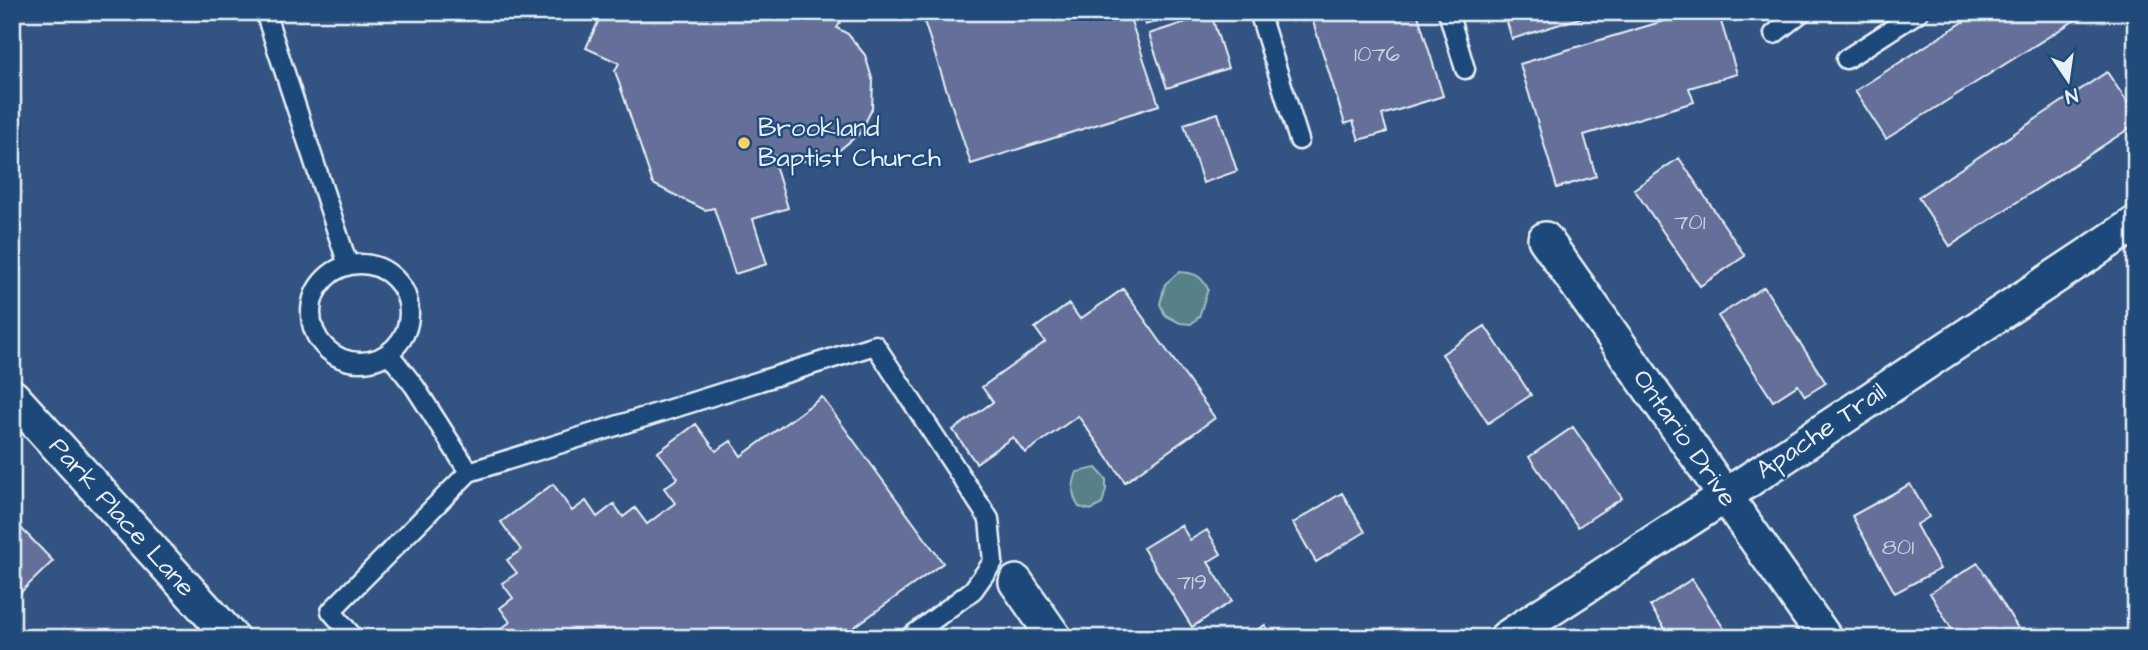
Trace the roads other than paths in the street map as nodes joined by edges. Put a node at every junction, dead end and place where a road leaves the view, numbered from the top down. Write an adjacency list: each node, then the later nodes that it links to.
1 (265, 12): 12 (lane)
2 (1259, 12): 9 (lane)
3 (1448, 12): 8 (lane)
4 (1802, 12): 6 (lane)
5 (1919, 12): 7 (lane)
6 (1774, 34)
7 (1846, 59)
8 (1465, 69)
9 (1299, 140)
10 (2136, 223): 17 (street, Apache Trail)
11 (1545, 239): 17 (street, Ontario Drive)
12 (348, 265): 13 (lane); 13 (lane)
13 (389, 354): 16 (lane)
14 (12, 385): 15 (street)
15 (13, 397): 19 (street, Park Place Lane)
16 (469, 472): 20 (lane); 21 (lane)
17 (1725, 496): 23 (street, Apache Trail); 24 (street, Ontario Drive)
18 (1016, 582): 22 (street)
19 (232, 638)
20 (354, 638)
21 (909, 638)
22 (1055, 638)
23 (1506, 638)
24 (1825, 638)

